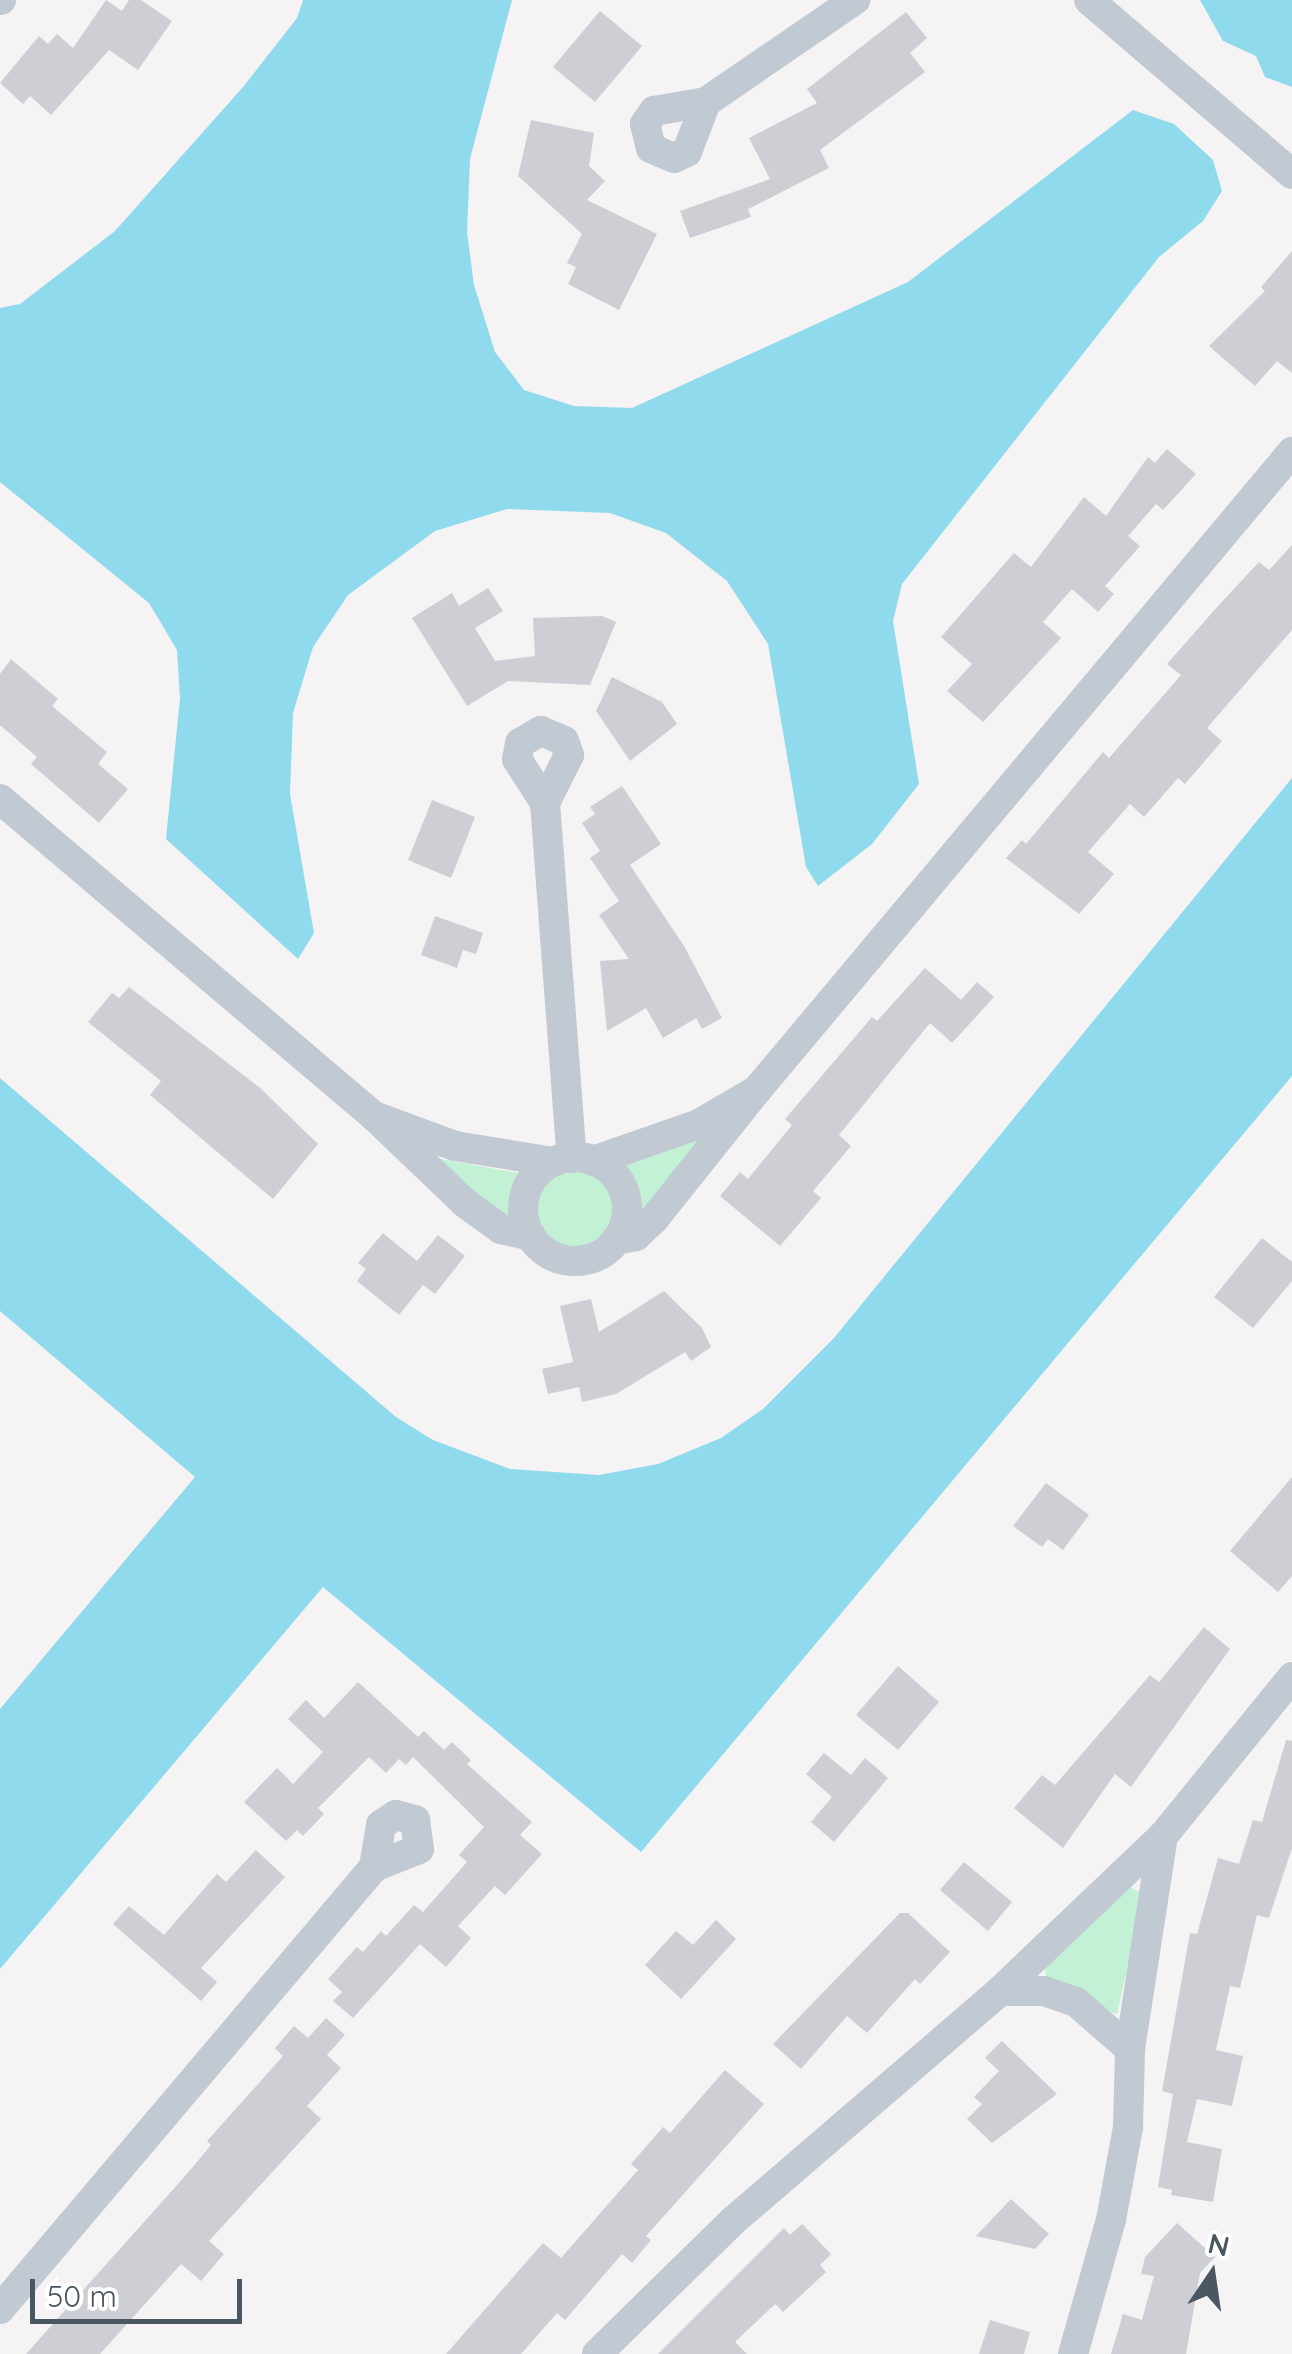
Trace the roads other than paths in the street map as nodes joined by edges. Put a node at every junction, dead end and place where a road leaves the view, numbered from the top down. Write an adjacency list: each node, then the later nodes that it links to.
1 (854, 0): 3 (street)
2 (1089, 0): 4 (street)
3 (706, 102)
4 (1292, 174)
5 (1292, 452): 8 (street)
6 (0, 799): 9 (street)
7 (546, 803): 10 (street)
8 (757, 1090): 10 (street); 12 (street)
9 (374, 1116): 10 (street); 11 (street)
10 (573, 1160): 11 (street); 12 (street)
11 (531, 1236): 12 (street)
12 (616, 1240)
13 (1292, 1677): 14 (street)
14 (1163, 1836): 16 (street); 17 (street)
15 (374, 1866): 18 (street)
16 (1000, 1991): 17 (street); 19 (street)
17 (1130, 2049): 20 (street)
18 (0, 2309)
19 (596, 2354)
20 (1074, 2354)

